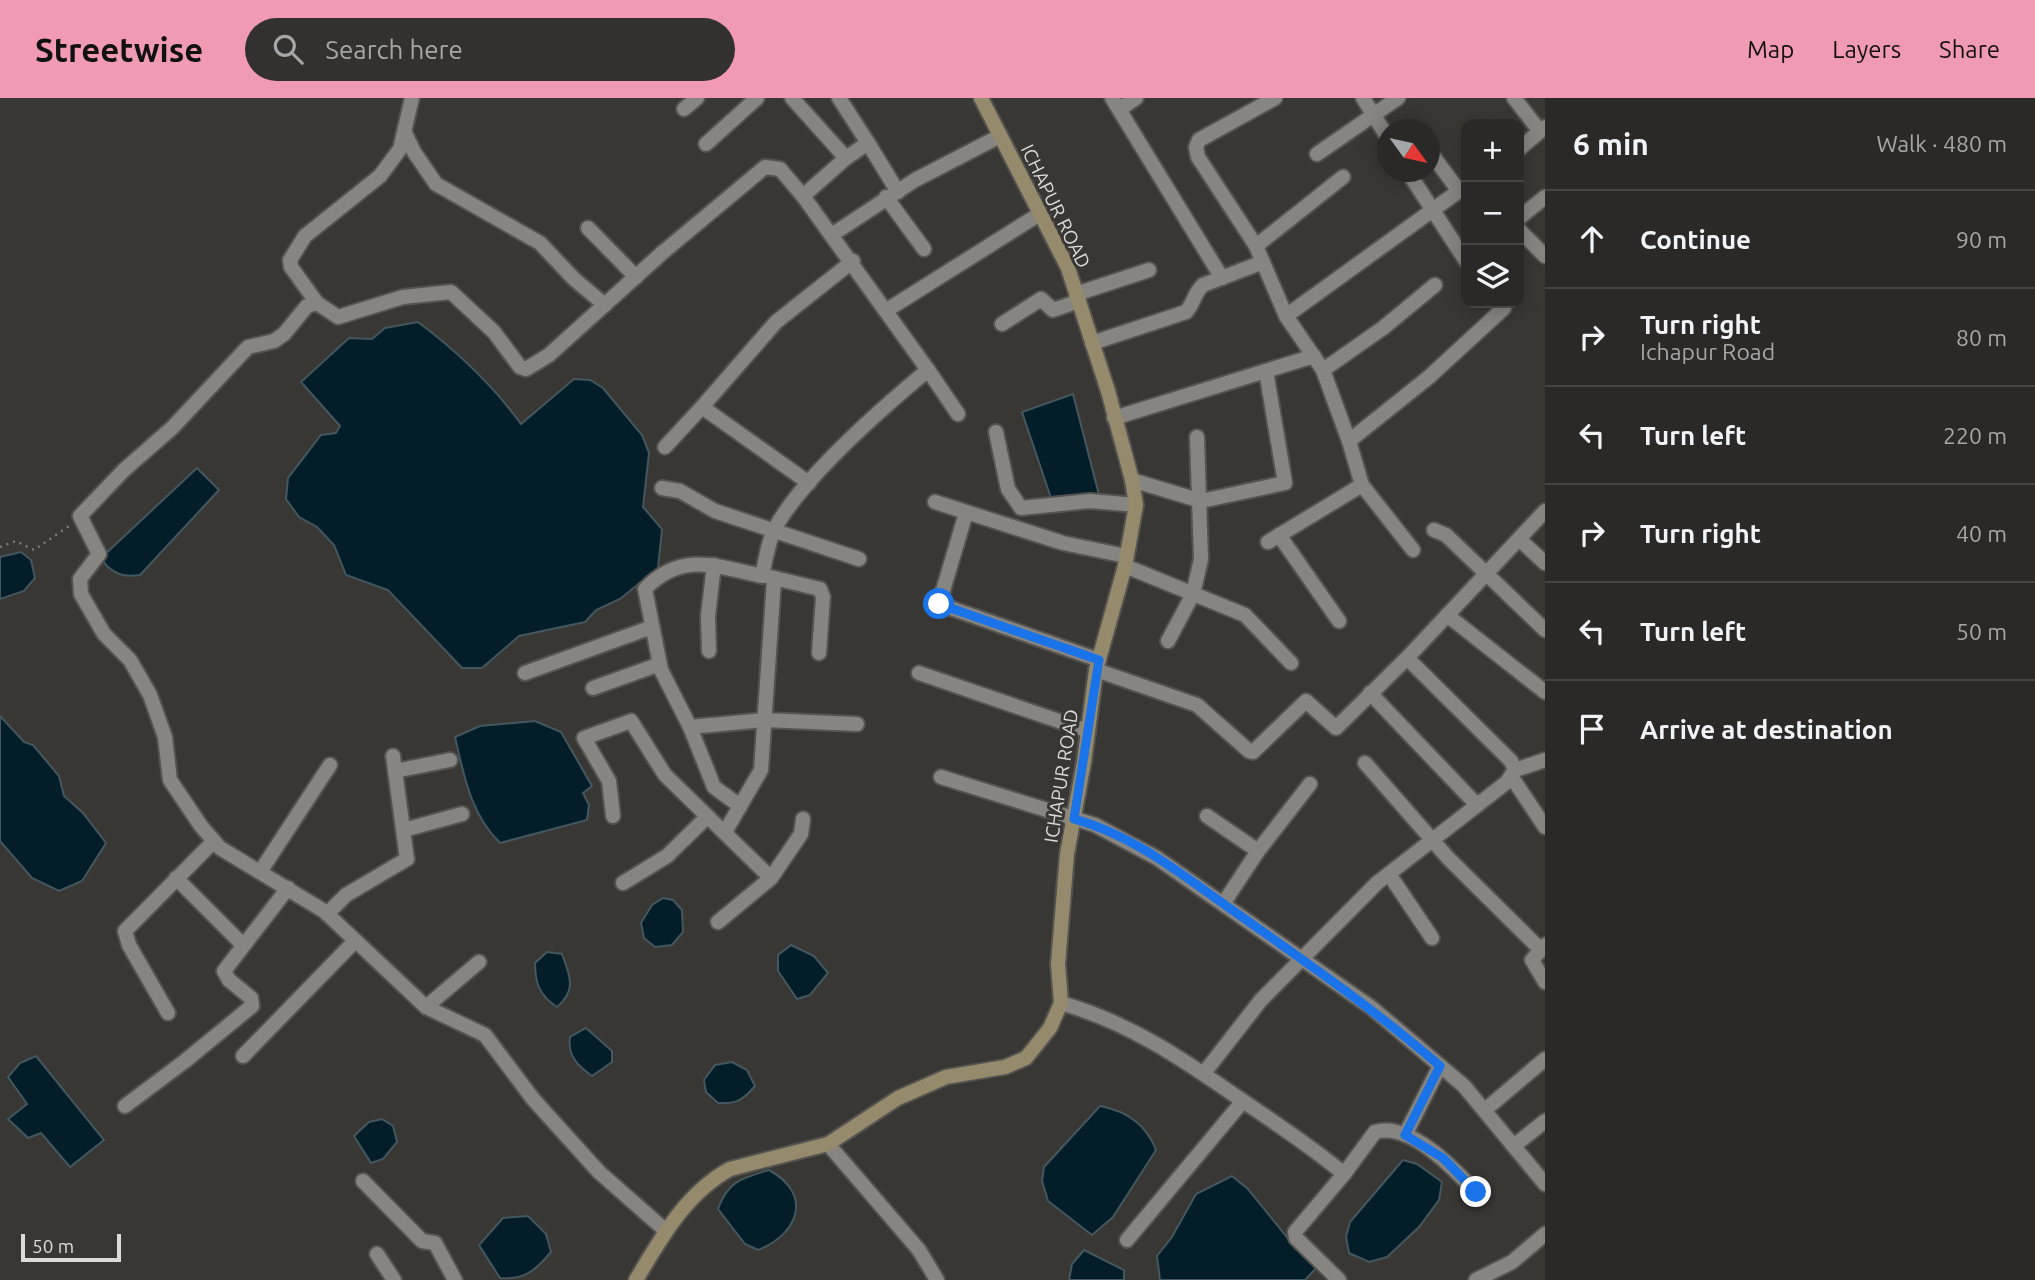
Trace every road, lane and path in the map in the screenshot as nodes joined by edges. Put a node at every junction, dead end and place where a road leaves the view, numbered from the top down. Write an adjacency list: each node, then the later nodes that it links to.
1 (412, 98): 17 (street)
2 (697, 98): 13 (street)
3 (757, 98): 20 (street)
4 (792, 98): 23 (street)
5 (839, 98): 19 (street)
6 (981, 98): 18 (street, ICHAPUR ROAD)
7 (1136, 98): 12 (street)
8 (1275, 98): 38 (street)
9 (1363, 98): 14 (street)
10 (1398, 98): 14 (street)
11 (1514, 98): 16 (street)
12 (1116, 103): 46 (street)
13 (684, 109)
14 (1374, 116): 15 (street); 22 (street)
15 (1377, 121)
16 (1542, 128): 21 (street)
17 (405, 133): 49 (street); 50 (street)
18 (1000, 136): 29 (street); 33 (street, ICHAPUR ROAD)
19 (868, 143): 23 (street); 29 (street)
20 (706, 144)
21 (1524, 145)
22 (1317, 153)
23 (846, 158): 30 (street)
24 (1440, 163): 27 (street)
25 (1343, 177): 38 (street)
26 (1414, 182): 32 (street)
27 (1461, 186)
28 (1461, 189): 32 (street)
29 (892, 195): 36 (street); 39 (street)
30 (803, 196): 36 (street); 45 (street)
31 (1545, 197): 34 (street)
32 (1431, 211): 40 (street); 53 (street)
33 (1038, 215): 48 (street, ICHAPUR ROAD); 52 (street)
34 (1524, 215)
35 (588, 228): 45 (street)
36 (833, 234): 42 (street)
37 (1524, 235): 41 (street)
38 (1256, 246): 43 (street)
39 (924, 249)
40 (1461, 255)
41 (1545, 256)
42 (853, 261): 52 (street); 60 (street)
43 (1263, 262): 46 (street); 53 (street)
44 (1149, 270): 48 (street)
45 (636, 277): 50 (street)
46 (1222, 278): 55 (street)
47 (1435, 285): 58 (street)
48 (1077, 297): 54 (street); 55 (street, ICHAPUR ROAD)
49 (317, 303): 50 (street); 76 (street)
50 (605, 305)
51 (1504, 308): 65 (street)
52 (887, 310): 57 (street)
53 (1286, 316): 56 (street)
54 (1002, 324)
55 (1092, 344): 62 (street, ICHAPUR ROAD)
56 (1314, 356): 58 (street); 59 (street)
57 (928, 370): 61 (street); 68 (street)
58 (1322, 370): 65 (street)
59 (1266, 371): 62 (street); 71 (street)
60 (702, 407): 66 (street); 68 (street)
61 (958, 414)
62 (1114, 418): 67 (street, ICHAPUR ROAD)
63 (996, 432): 73 (street)
64 (1197, 437): 71 (street)
65 (1349, 441): 69 (street)
66 (665, 447)
67 (1132, 480): 71 (street); 73 (street, ICHAPUR ROAD)
68 (809, 483): 78 (street)
69 (1362, 485): 81 (street); 90 (street)
70 (662, 488): 78 (street)
71 (1201, 501): 88 (street)
72 (935, 502): 75 (street)
73 (1136, 505): 83 (street, ICHAPUR ROAD)
74 (1545, 511): 79 (street)
75 (966, 513): 83 (street); 99 (street)
76 (80, 517): 80 (path); 128 (street)
77 (1434, 530): 86 (street)
78 (773, 531): 82 (street); 87 (street)
79 (1518, 539): 84 (street); 86 (street)
80 (0, 547)
81 (1413, 550)
82 (859, 559)
83 (1125, 561): 88 (street); 99 (street, ICHAPUR ROAD)
84 (1545, 563)
85 (714, 565): 87 (street); 91 (street); 94 (street)
86 (1485, 575): 89 (street); 92 (street)
87 (768, 578): 95 (street); 105 (street)
88 (1193, 594): 93 (street); 97 (street)
89 (1447, 615): 96 (street); 103 (street)
90 (1339, 621)
91 (652, 627): 98 (street); 100 (street)
92 (1545, 630)
93 (1168, 641)
94 (709, 651)
95 (819, 653)
96 (1408, 658): 104 (street); 113 (street)
97 (1291, 663)
98 (660, 664): 102 (street); 107 (street)
99 (1098, 665): 104 (street); 108 (street, ICHAPUR ROAD)
100 (525, 673)
101 (919, 673): 108 (street)
102 (593, 688)
103 (1545, 692)
104 (1370, 693): 116 (street)
105 (765, 720): 106 (street); 107 (street); 117 (street)
106 (857, 724)
107 (690, 727): 117 (street)
108 (1088, 731): 122 (street, ICHAPUR ROAD)
109 (450, 760): 125 (street)
110 (1545, 760): 113 (street)
111 (1365, 763): 127 (street)
112 (330, 765): 130 (street)
113 (1513, 773): 116 (street); 124 (street)
114 (941, 777): 122 (street)
115 (1310, 784): 129 (street)
116 (1477, 805): 127 (street)
117 (740, 806): 126 (street)
118 (462, 814): 125 (street)
119 (613, 816): 121 (street)
120 (1208, 816): 129 (street)
121 (707, 817): 126 (street); 134 (street)
122 (1074, 819): 136 (street); 146 (street, ICHAPUR ROAD)
123 (803, 820): 133 (street)
124 (1545, 827)
125 (404, 830): 137 (street)
126 (725, 832): 133 (street)
127 (1433, 840): 131 (street); 142 (street)
128 (214, 841): 130 (street); 132 (street)
129 (1258, 851): 136 (street)
130 (260, 872): 135 (street)
131 (1389, 874): 139 (street); 143 (street)
132 (176, 878): 141 (street); 148 (street)
133 (771, 878): 138 (street)
134 (623, 883)
135 (288, 888): 137 (street); 141 (street)
136 (1223, 904): 143 (street)
137 (327, 914): 140 (street)
138 (718, 922)
139 (1432, 938)
140 (355, 941): 147 (street); 149 (street)
141 (243, 945): 154 (street)
142 (1543, 947): 145 (street)
143 (1302, 959): 151 (street); 152 (street)
144 (479, 962): 147 (street)
145 (1545, 982)
146 (1061, 1003): 152 (street); 158 (street)
147 (426, 1007): 164 (street)
148 (168, 1013)
149 (243, 1056)
150 (1545, 1059): 155 (street)
151 (1440, 1066): 155 (street); 157 (street)
152 (1204, 1073): 153 (street)
153 (1242, 1101): 160 (street); 166 (street)
154 (125, 1106)
155 (1486, 1109): 159 (street)
156 (1545, 1121): 159 (street)
157 (1405, 1135): 160 (street); 163 (street)
158 (828, 1144): 164 (street); 171 (street)
159 (1515, 1145): 162 (street)
160 (1344, 1174): 172 (street)
161 (363, 1181): 169 (street)
162 (1545, 1184)
163 (1476, 1192)
164 (666, 1231): 170 (street)
165 (1545, 1234): 173 (street)
166 (1126, 1240)
167 (377, 1254): 168 (street)
168 (394, 1280)
169 (454, 1280)
170 (636, 1280)
171 (937, 1280)
172 (1339, 1280)
173 (1476, 1280)

